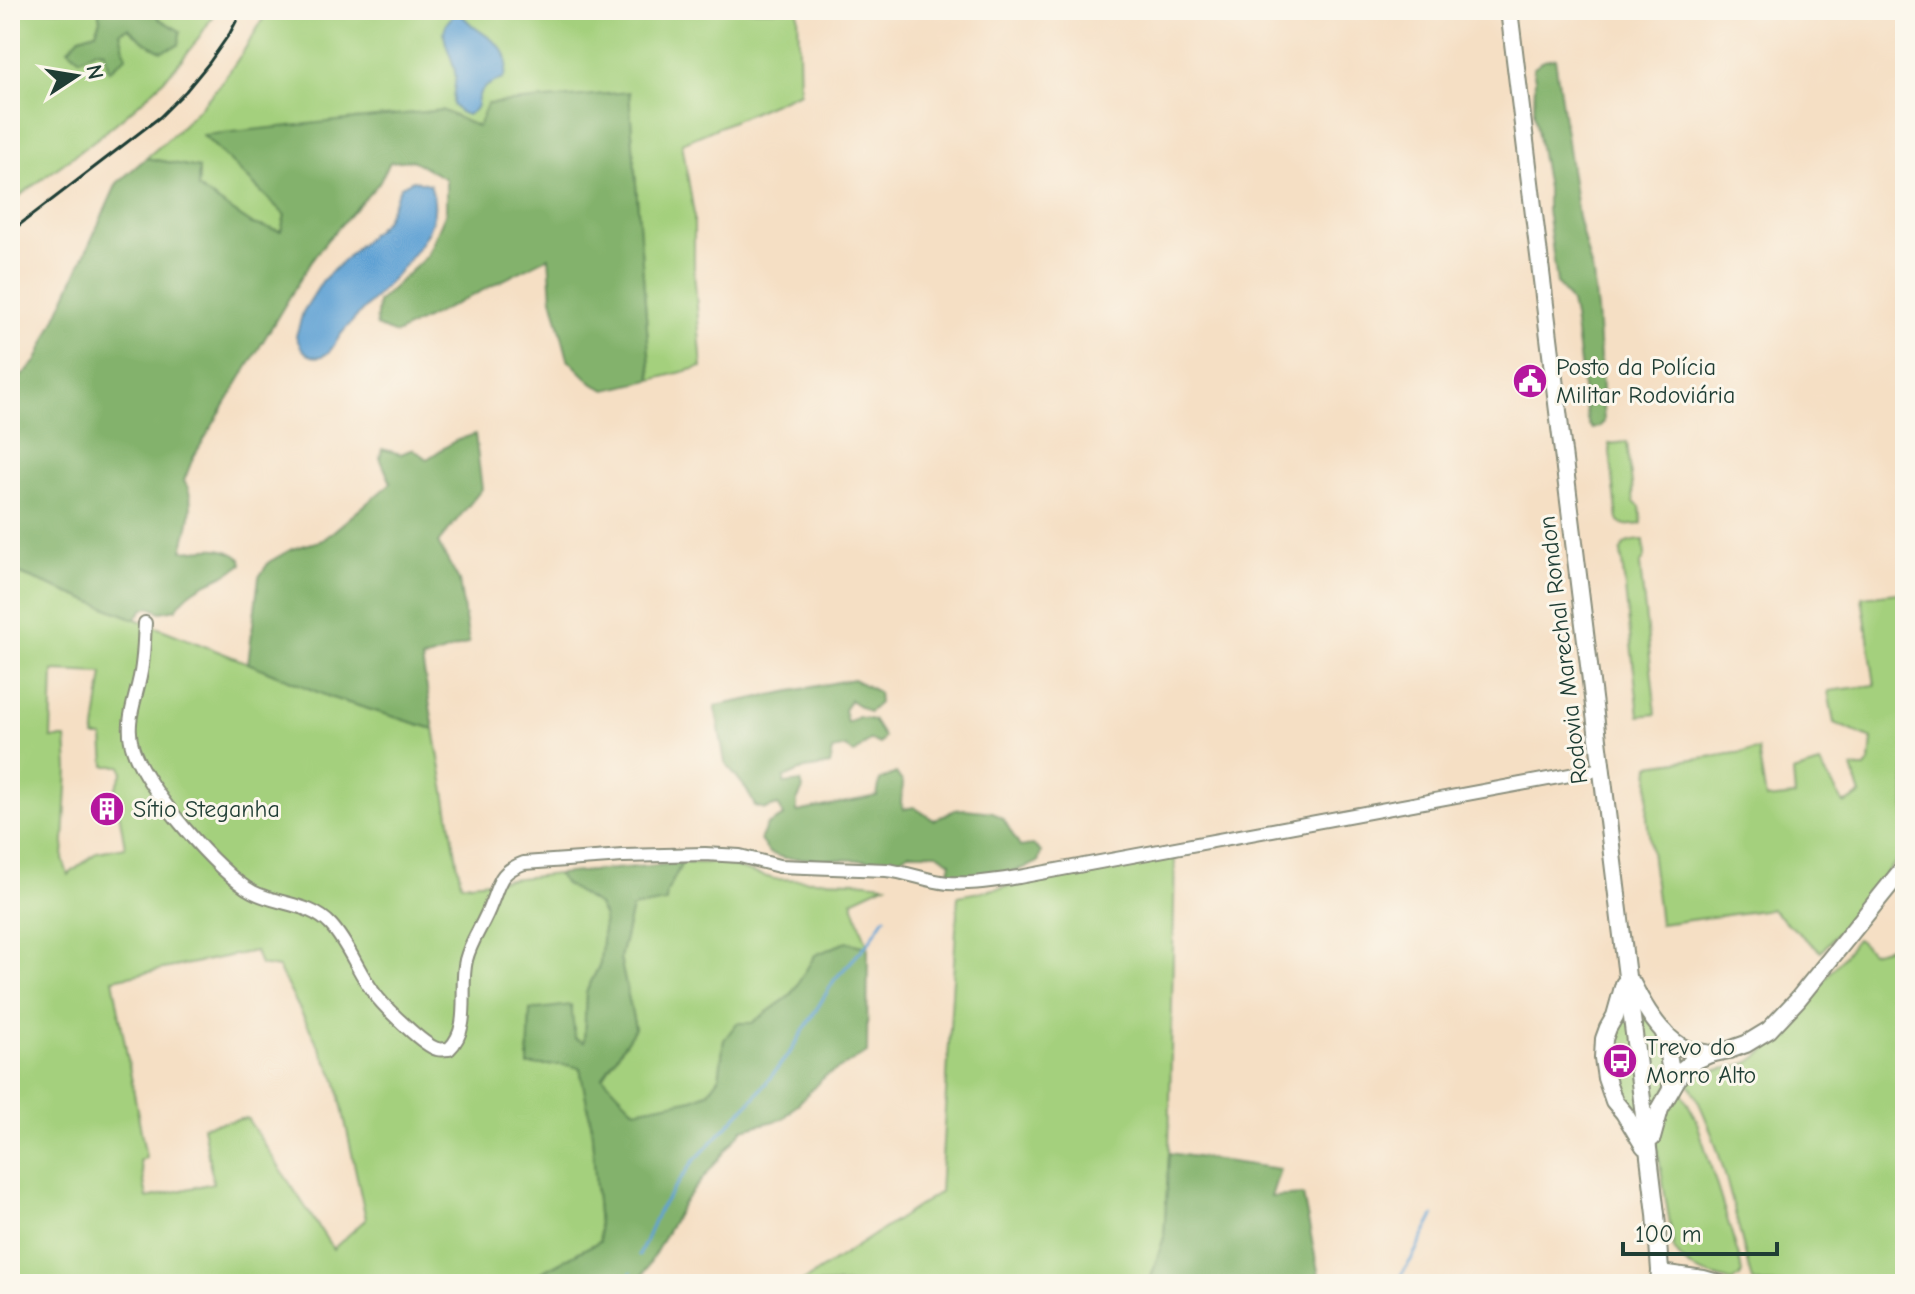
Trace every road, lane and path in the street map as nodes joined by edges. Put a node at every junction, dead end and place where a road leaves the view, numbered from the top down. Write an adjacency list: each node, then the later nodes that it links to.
1 (1509, 10): 3 (main road, Rodovia Marechal Rondon)
2 (145, 623): 3 (street)
3 (1602, 769): 5 (main road, Rodovia Marechal Rondon)
4 (1905, 866): 9 (main road)
5 (1626, 971): 6 (main road, Rodovia Marechal Rondon); 7 (main road)
6 (1623, 1012): 7 (main road); 11 (main road); 12 (main road, Rodovia Marechal Rondon)
7 (1649, 1013): 8 (main road)
8 (1664, 1030): 9 (main road); 10 (main road)
9 (1710, 1054): 10 (main road)
10 (1671, 1087): 12 (main road)
11 (1624, 1113): 12 (main road); 13 (main road)
12 (1652, 1113): 13 (main road, Rodovia Marechal Rondon)
13 (1649, 1155): 14 (main road, Rodovia Marechal Rondon)
14 (1660, 1278): 15 (street)
15 (1728, 1284)

